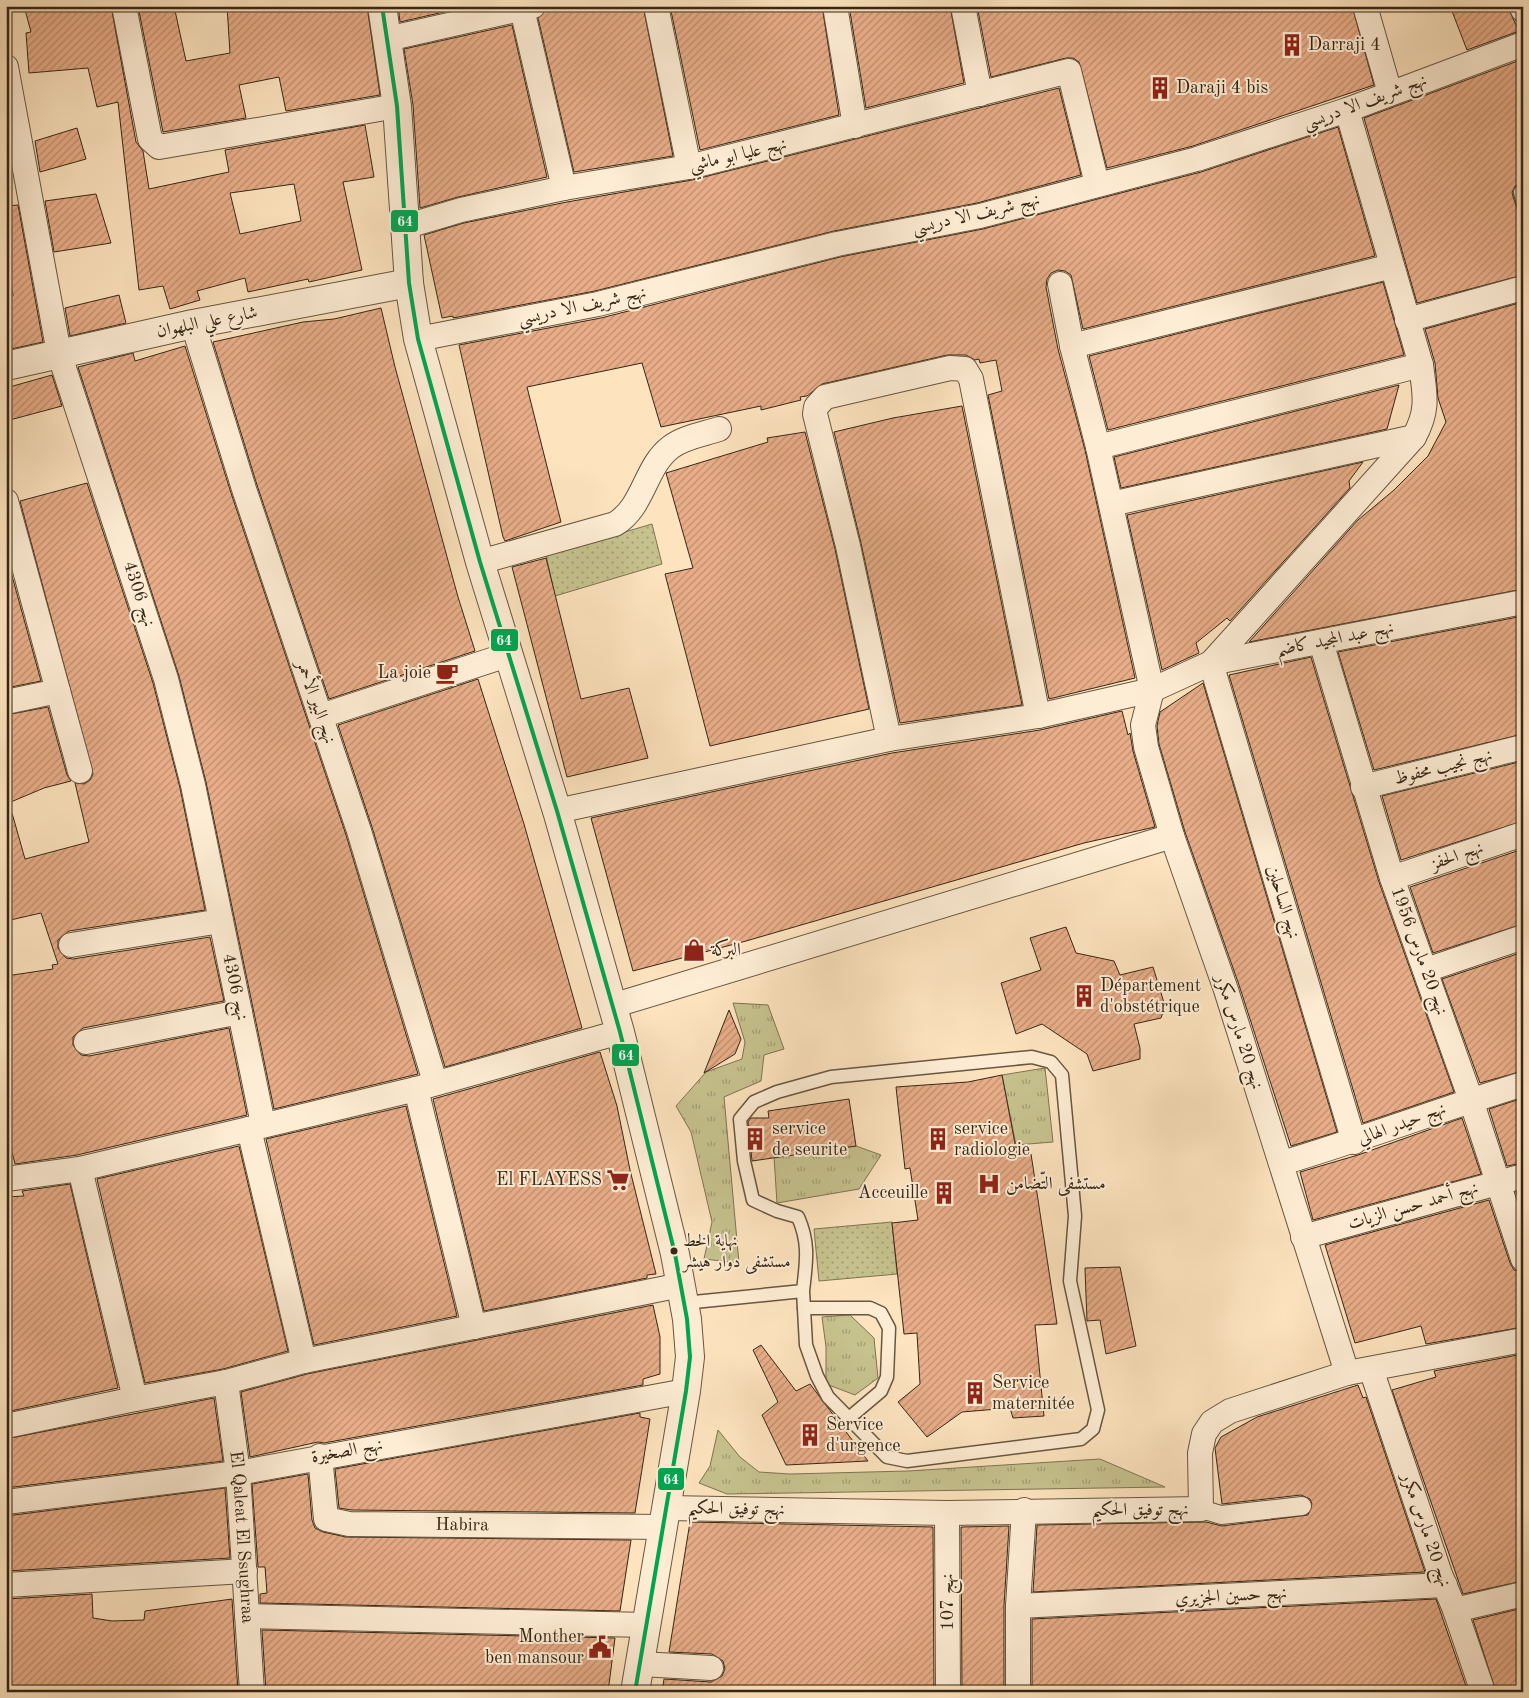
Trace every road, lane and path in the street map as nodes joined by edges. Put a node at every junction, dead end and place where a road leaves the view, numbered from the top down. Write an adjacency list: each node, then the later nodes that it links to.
1 (124, 6): 15 (street)
2 (382, 6): 10 (street)
3 (656, 6): 18 (street)
4 (836, 6): 17 (street)
5 (963, 6): 14 (street)
6 (1365, 6): 13 (street)
7 (1521, 6): 9 (street)
8 (528, 8): 10 (street); 20 (street)
9 (1523, 10)
10 (387, 39): 15 (street)
11 (1523, 44): 13 (street, نهج شريف الا دريسي)
12 (6, 67): 30 (street, نهج 4306)
13 (1390, 93): 16 (street, نهج شريف الا دريسي)
14 (980, 94): 17 (street, نهج عليا ابو ماشي); 19 (street, نهج عليا ابو ماشي)
15 (397, 106): 21 (street)
16 (1347, 110): 19 (street, نهج شريف الا دريسي); 22 (street)
17 (855, 126): 18 (street, نهج عليا ابو ماشي)
18 (689, 167): 20 (street, نهج عليا ابو ماشي)
19 (1097, 184): 28 (street, نهج شريف الا دريسي)
20 (564, 188): 21 (street, نهج عليا ابو ماشي)
21 (404, 227): 23 (street)
22 (1392, 266): 26 (street); 29 (street)
23 (409, 282): 27 (street, شارع علي البلهوان); 28 (street)
24 (1060, 284): 29 (street)
25 (1523, 288): 26 (street)
26 (1407, 320): 31 (street)
27 (193, 324): 30 (street, شارع علي البلهوان); 46 (street, نهج البير الأحمر)
28 (418, 339): 38 (street)
29 (1072, 346): 35 (street)
30 (59, 353): 32 (street, شارع علي البلهوان); 56 (street, نهج 4306)
31 (1421, 365): 34 (street); 35 (street)
32 (6, 366)
33 (719, 429): 38 (street)
34 (1414, 437): 37 (street); 42 (street)
35 (1098, 447): 37 (street)
36 (6, 501): 44 (street)
37 (1111, 504): 43 (street)
38 (480, 562): 41 (street)
39 (1523, 602): 40 (street, نهج عبد المجيد كاضم)
40 (1321, 642): 42 (street, نهج عبد المجيد كاضم); 51 (street, نهج 20 مارس 1956)
41 (510, 654): 46 (street); 52 (street)
42 (1211, 663): 43 (street, نهج عبد المجيد كاضم); 67 (street, نهج الساحلين)
43 (1152, 690): 47 (street, نهج عبد المجيد كاضم); 54 (street, نهج 20 مارس مكرر)
44 (58, 691): 45 (street); 50 (street)
45 (6, 702)
46 (321, 716): 64 (street, نهج البير الأحمر)
47 (1038, 716): 48 (street, نهج عبد المجيد كاضم); 48 (street)
48 (890, 739): 52 (street, نهج عبد المجيد كاضم)
49 (1523, 747): 51 (street, نهج نجيب محفوظ)
50 (80, 771)
51 (1363, 787): 55 (street, نهج 20 مارس 1956)
52 (557, 811): 61 (street)
53 (1523, 834): 55 (street, نهج الحفز)
54 (1172, 836): 61 (street); 68 (street, نهج 20 مارس مكرر)
55 (1392, 878): 59 (street, نهج 20 مارس 1956)
56 (221, 921): 58 (street); 60 (street, نهج 4306)
57 (1523, 938): 59 (street)
58 (71, 945)
59 (1426, 970): 65 (street, نهج 20 مارس 1956)
60 (240, 1012): 62 (street); 66 (street, نهج 4306)
61 (616, 1019): 64 (street); 76 (street)
62 (86, 1042)
63 (1523, 1084): 65 (street, نهج حيدر الهالي)
64 (426, 1086): 66 (street); 78 (street, نهج البير الأحمر)
65 (1471, 1100): 67 (street, نهج حيدر الهالي); 72 (street, نهج 20 مارس 1956)
66 (256, 1127): 69 (street); 80 (street, نهج 4306)
67 (1354, 1142): 68 (street, نهج حيدر الهالي)
68 (1282, 1164): 73 (street, نهج 20 مارس مكرر)
69 (80, 1169): 71 (street); 85 (street)
70 (1523, 1176): 72 (street, نهج أحمد حسن الزيات)
71 (6, 1179)
72 (1499, 1182): 73 (street, نهج أحمد حسن الزيات); 74 (street, نهج 20 مارس 1956)
73 (1303, 1237): 82 (street, نهج 20 مارس مكرر)
74 (1523, 1258)
75 (802, 1291): 76 (lane); 77 (lane); 86 (lane)
76 (682, 1294): 78 (street); 84 (street)
77 (804, 1308): 86 (lane); 86 (lane)
78 (474, 1326): 80 (street)
79 (1523, 1340): 81 (street, نهج توفيق الحكيم)
80 (304, 1361): 83 (street)
81 (1371, 1369): 82 (street, نهج توفيق الحكيم); 98 (street, نهج 20 مارس مكرر)
82 (1347, 1373): 92 (street, نهج توفيق الحكيم)
83 (226, 1382): 85 (street); 89 (street, El Qaleat El Ssughraa)
84 (686, 1390): 88 (street, نهج الصخيرة); 95 (street)
85 (135, 1398): 87 (street)
86 (849, 1418)
87 (6, 1426)
88 (320, 1456): 89 (street, نهج الصخيرة); 95 (street, Habira)
89 (238, 1473): 90 (street, نهج الصخيرة); 96 (street, El Qaleat El Ssughraa)
90 (6, 1502)
91 (1302, 1506): 92 (street)
92 (1201, 1509): 93 (street, نهج توفيق الحكيم)
93 (1024, 1510): 94 (street, نهج توفيق الحكيم); 100 (street)
94 (947, 1513): 95 (street, نهج توفيق الحكيم); 108 (street, نهج 107)
95 (665, 1517): 103 (street)
96 (245, 1571): 97 (street); 102 (street, El Qaleat El Ssughraa)
97 (6, 1585)
98 (1445, 1585): 100 (street, نهج حسين الجزيري); 101 (street, نهج 20 مارس مكرر)
99 (1523, 1594): 101 (street)
100 (1018, 1606): 109 (street)
101 (1455, 1610): 110 (street, نهج 20 مارس مكرر)
102 (247, 1616): 103 (street); 106 (street, El Qaleat El Ssughraa)
103 (647, 1625): 104 (street)
104 (641, 1664): 105 (street); 107 (street)
105 (711, 1668)
106 (252, 1692)
107 (635, 1692)
108 (948, 1692)
109 (1018, 1692)
110 (1482, 1692)

